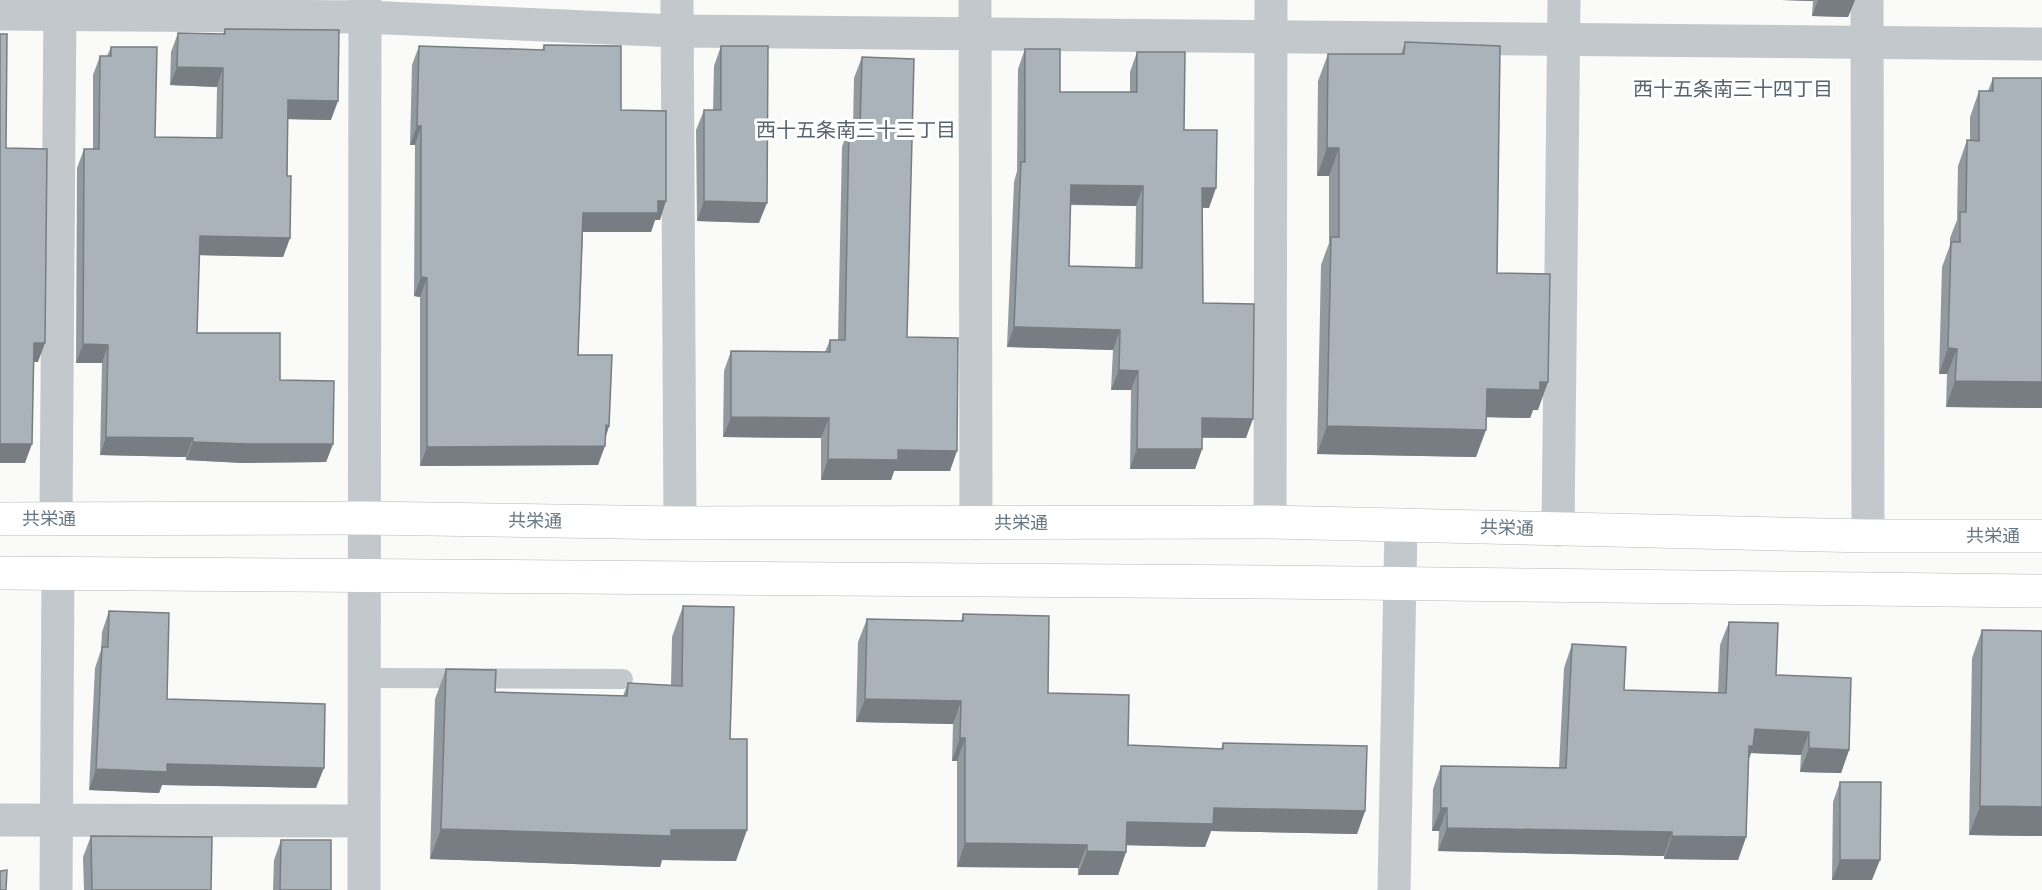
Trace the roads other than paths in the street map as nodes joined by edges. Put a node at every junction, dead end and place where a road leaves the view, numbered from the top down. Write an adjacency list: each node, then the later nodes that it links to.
1 (975, 0): 9 (street)
2 (1271, 0): 10 (street)
3 (1564, 0): 11 (street)
4 (1868, 0): 12 (street)
5 (60, 7): 6 (street); 7 (street); 16 (street)
6 (365, 8): 8 (street); 14 (street)
7 (0, 14)
8 (676, 15): 9 (street); 18 (street)
9 (976, 33): 10 (street); 19 (street)
10 (1270, 36): 11 (street); 17 (street)
11 (1564, 39): 12 (street); 21 (street)
12 (1868, 43): 13 (street); 22 (street)
13 (2042, 44)
14 (364, 518): 16 (street, 共栄通); 18 (street, 共栄通); 26 (street)
15 (0, 519): 16 (street, 共栄通)
16 (56, 519)
17 (1270, 522): 19 (street, 共栄通); 20 (street, 共栄通)
18 (680, 523): 19 (street, 共栄通)
19 (976, 523)
20 (1401, 525): 21 (street, 共栄通); 27 (street)
21 (1558, 530): 22 (street, 共栄通)
22 (1869, 536): 23 (street, 共栄通)
23 (2042, 536)
24 (0, 573): 25 (street)
25 (58, 573): 26 (street); 31 (street)
26 (365, 574): 27 (street); 29 (street)
27 (1400, 584): 28 (street); 36 (street)
28 (2042, 591)
29 (364, 678): 30 (lane); 33 (street)
30 (623, 679)
31 (55, 819): 32 (street); 33 (street); 34 (street)
32 (0, 820)
33 (363, 821): 35 (street)
34 (56, 890)
35 (364, 890)
36 (1394, 890)

